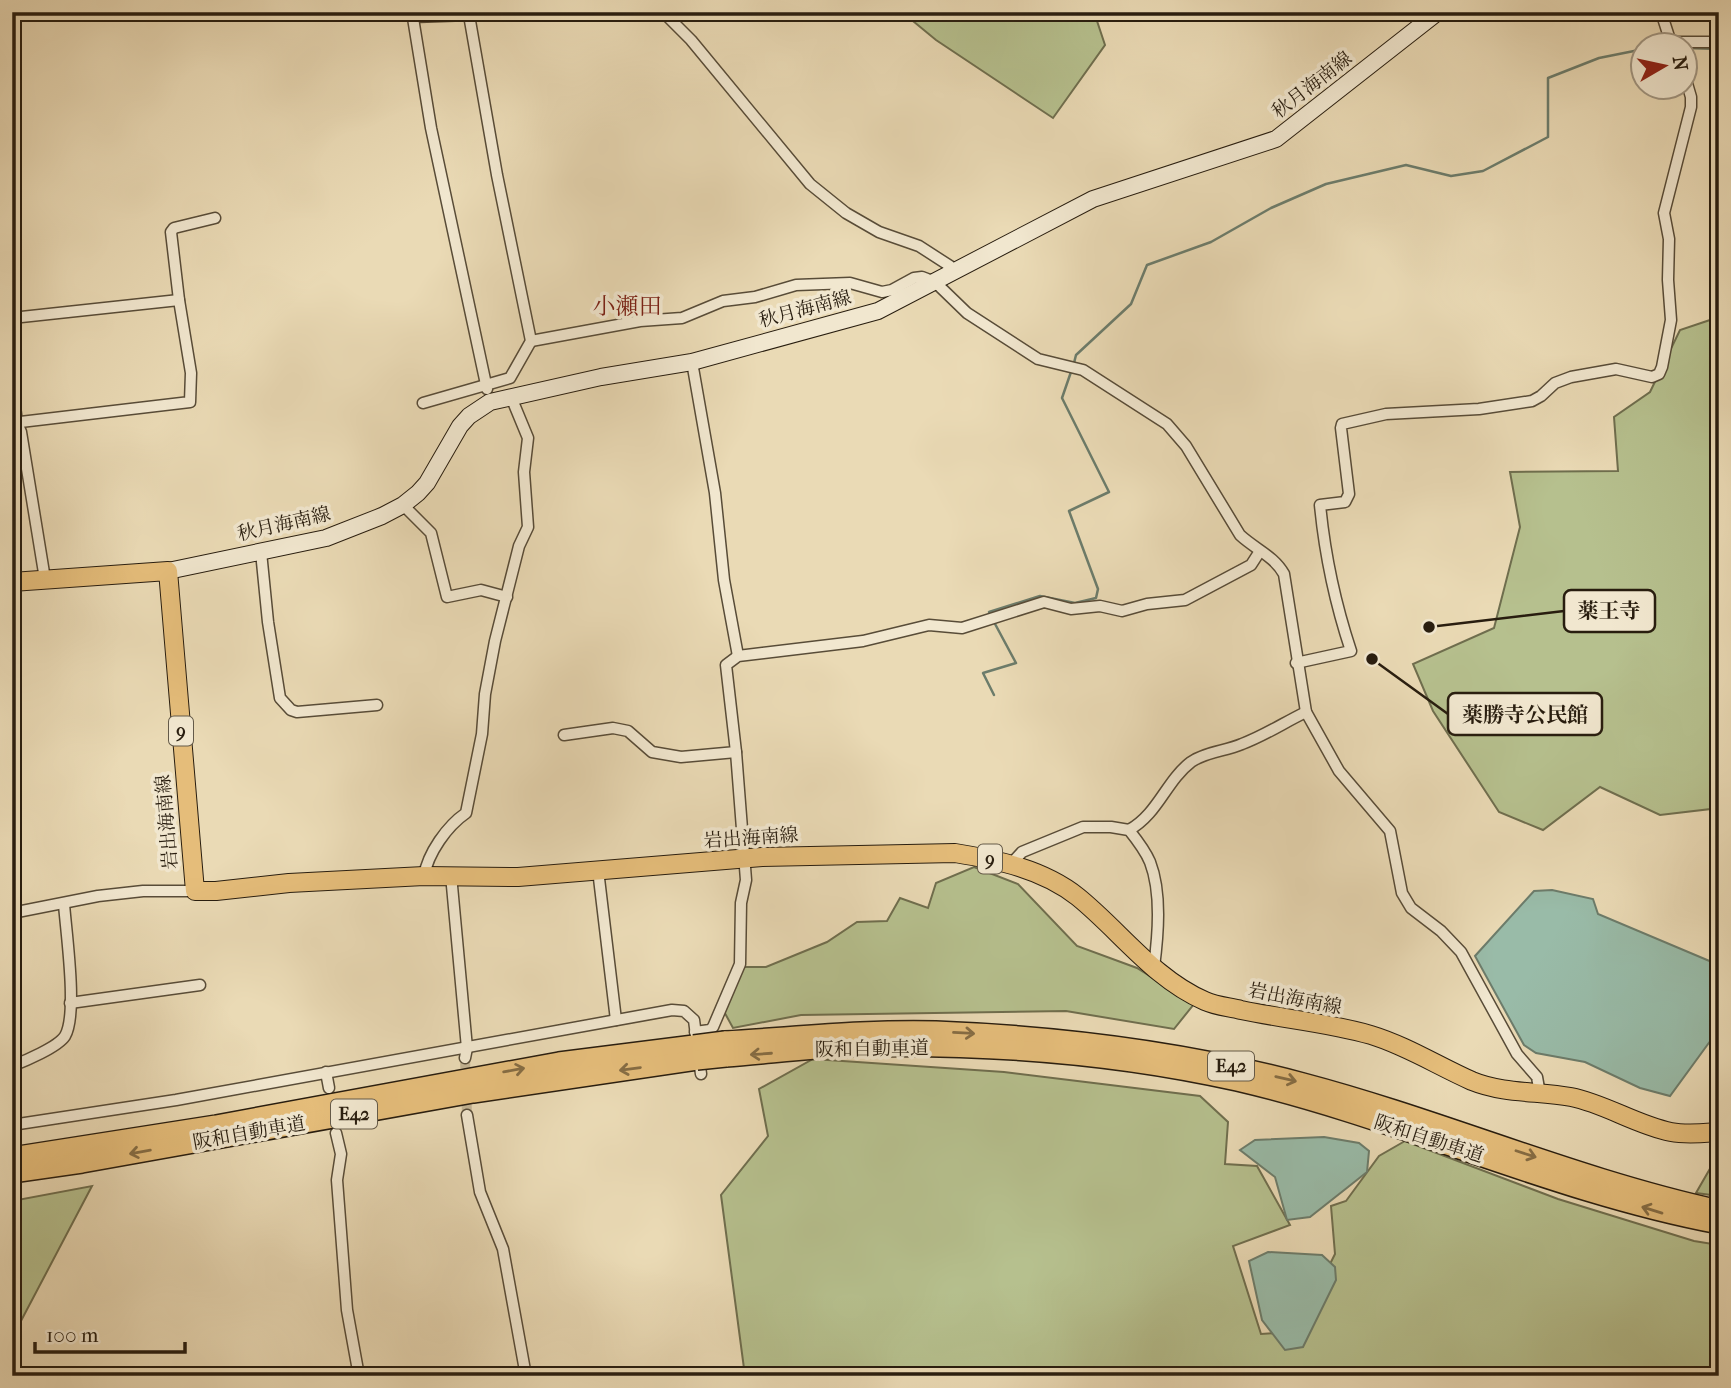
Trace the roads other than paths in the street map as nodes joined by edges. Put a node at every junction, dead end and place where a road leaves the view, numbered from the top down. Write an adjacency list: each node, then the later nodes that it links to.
1 (663, 12): 10 (street)
2 (1438, 12): 10 (main road, 秋月海南線)
3 (1661, 12): 5 (street)
4 (413, 15): 14 (street); 17 (street)
5 (1668, 32)
6 (1719, 42): 7 (street)
7 (1700, 43)
8 (1691, 102): 30 (street)
9 (215, 218): 12 (street)
10 (954, 272): 11 (main road, 秋月海南線)
11 (935, 282): 14 (street); 15 (main road, 秋月海南線); 23 (street)
12 (179, 300): 13 (street); 21 (street)
13 (12, 318)
14 (531, 341): 17 (street)
15 (692, 362): 18 (main road, 秋月海南線); 29 (street)
16 (12, 381): 21 (street)
17 (486, 385): 19 (street); 20 (street)
18 (511, 397): 19 (main road, 秋月海南線); 28 (street)
19 (490, 402): 22 (main road, 秋月海南線)
20 (423, 403)
21 (15, 423): 26 (street)
22 (403, 505): 24 (main road, 秋月海南線); 28 (street)
23 (1260, 551): 29 (street); 30 (street)
24 (261, 552): 25 (main road, 秋月海南線); 31 (street)
25 (168, 571): 26 (main road); 41 (main road, 岩出海南線 / 9)
26 (45, 579): 27 (main road)
27 (12, 582)
28 (506, 597): 40 (street)
29 (738, 656): 34 (street)
30 (1296, 663): 32 (street)
31 (377, 705)
32 (1306, 712): 35 (street); 54 (street)
33 (564, 735): 34 (street)
34 (736, 752): 36 (street)
35 (1129, 830): 37 (street); 44 (street)
36 (745, 858): 37 (main road, 岩出海南線 / 9); 38 (main road, 岩出海南線 / 9); 49 (street)
37 (1011, 864): 44 (main road, 岩出海南線 / 9)
38 (598, 870): 39 (main road, 岩出海南線 / 9); 47 (street)
39 (451, 875): 40 (main road, 岩出海南線 / 9); 50 (street)
40 (424, 876): 41 (main road, 岩出海南線 / 9)
41 (195, 891): 42 (street)
42 (64, 904): 43 (street); 46 (street)
43 (12, 913)
44 (1154, 967): 54 (main road, 岩出海南線 / 9)
45 (200, 985): 46 (street)
46 (71, 1003): 51 (street)
47 (616, 1020): 49 (street); 50 (street)
48 (725, 1049): 49 (highway, 阪和自動車道 / E42, bridge); 61 (highway, 阪和自動車道 / E42, one-way to 61); 62 (highway, 阪和自動車道 / E42, one-way to 48)
49 (697, 1052): 59 (highway, 阪和自動車道 / E42, one-way to 49); 60 (highway, 阪和自動車道 / E42, one-way to 60)
50 (466, 1053): 52 (street)
51 (12, 1066)
52 (326, 1072): 53 (street); 56 (street)
53 (329, 1088)
54 (1540, 1094): 57 (main road, 岩出海南線 / 9)
55 (467, 1115): 64 (street)
56 (12, 1125)
57 (1719, 1132)
58 (336, 1133): 63 (street)
59 (12, 1157)
60 (12, 1173)
61 (1719, 1210)
62 (1719, 1224)
63 (359, 1376)
64 (526, 1376)

